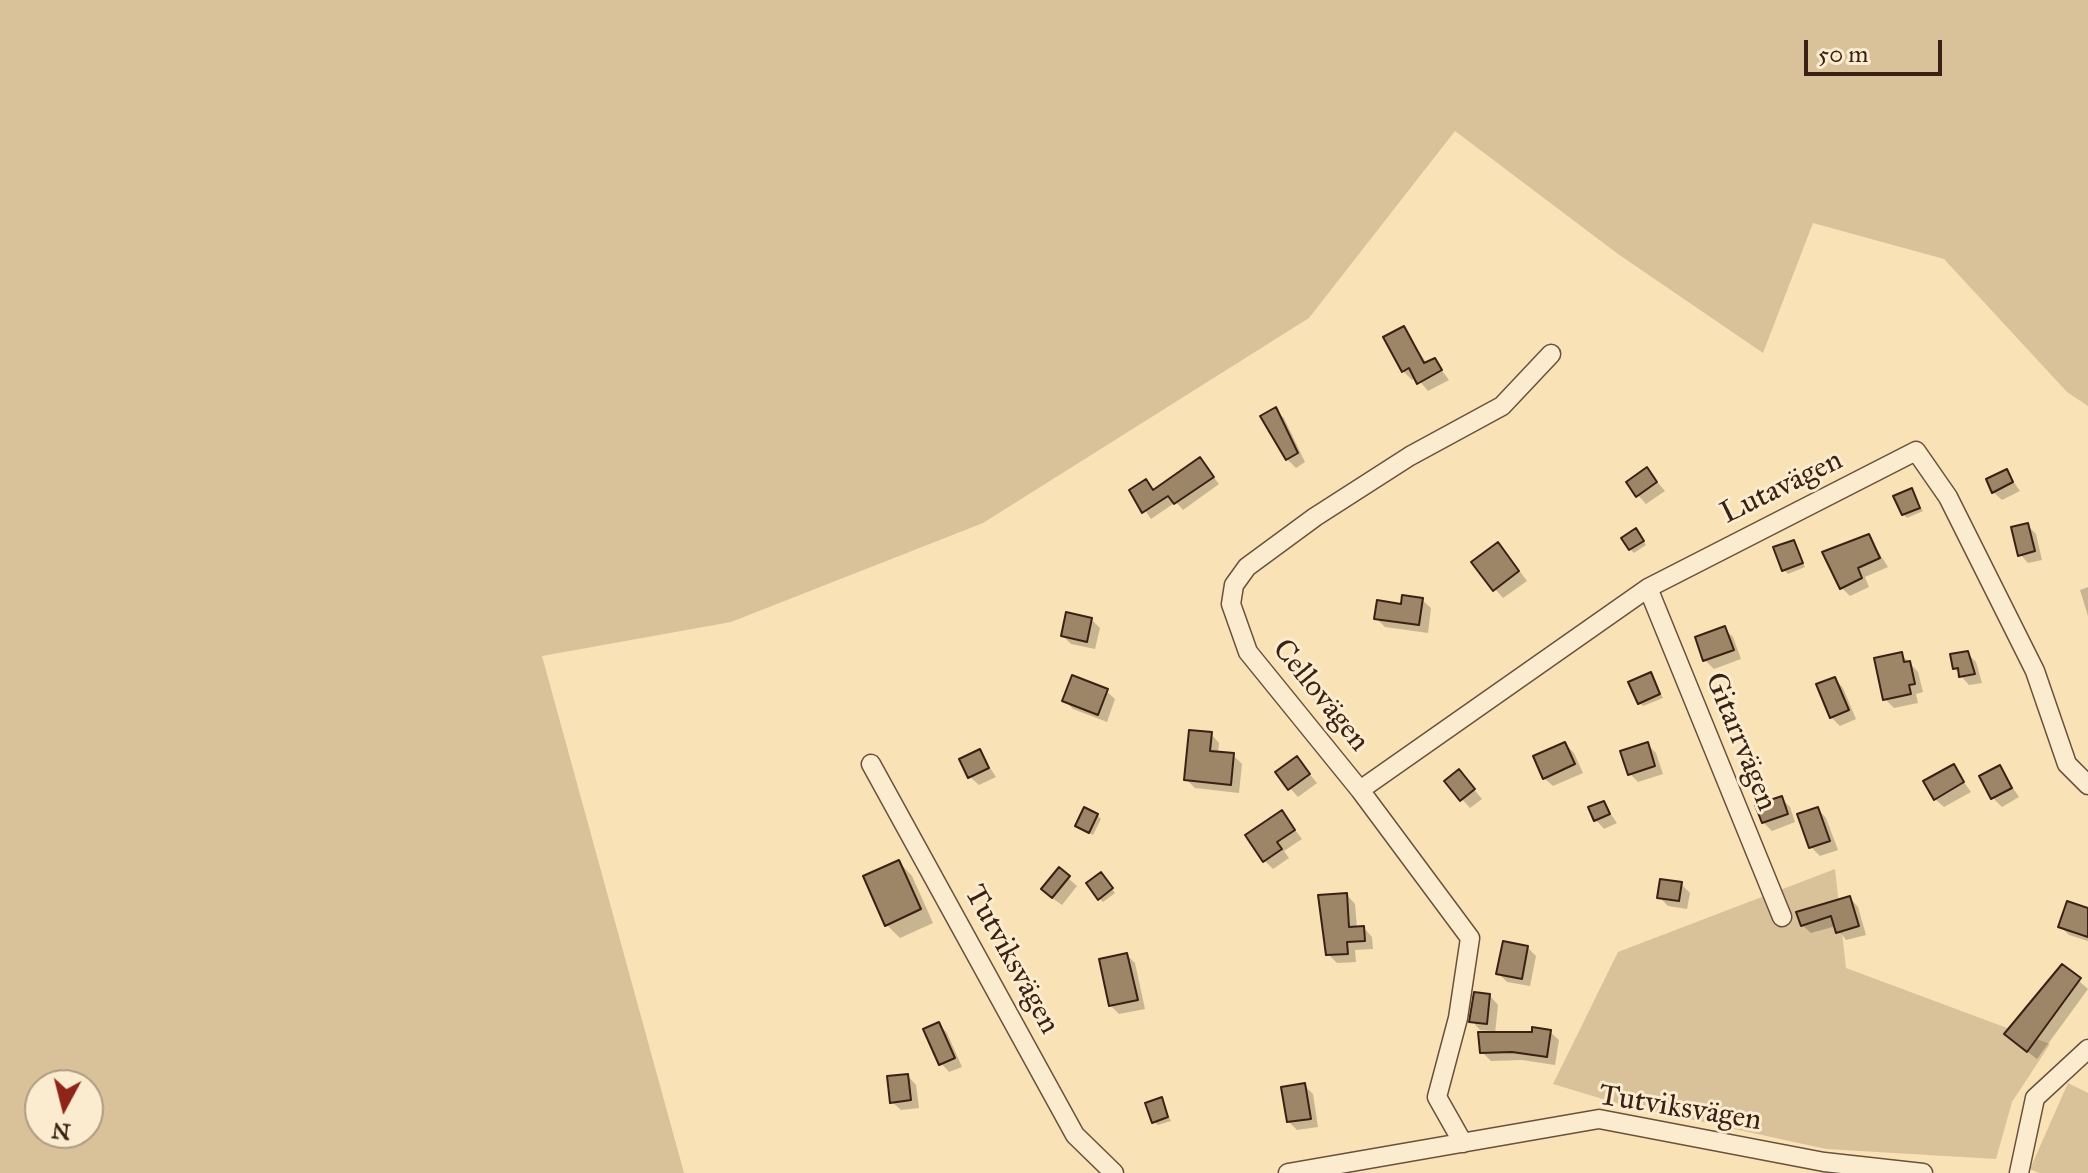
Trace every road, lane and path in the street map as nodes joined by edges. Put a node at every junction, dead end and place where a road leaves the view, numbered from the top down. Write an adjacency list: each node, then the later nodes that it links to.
1 (1551, 354): 5 (street, Cellovägen)
2 (1648, 588): 4 (street, Lutavägen); 5 (street, Lutavägen); 6 (street, Gitarrvägen)
3 (871, 764): 10 (street, Tutviksvägen)
4 (2088, 785)
5 (1360, 790): 8 (street, Cellovägen)
6 (1782, 917)
7 (2088, 1049): 13 (street)
8 (1463, 1143): 9 (street, Tutviksvägen); 11 (street, Tutviksvägen)
9 (1821, 1168): 12 (street, Tutviksvägen)
10 (1114, 1173)
11 (1288, 1173)
12 (1923, 1173)
13 (2019, 1173)

